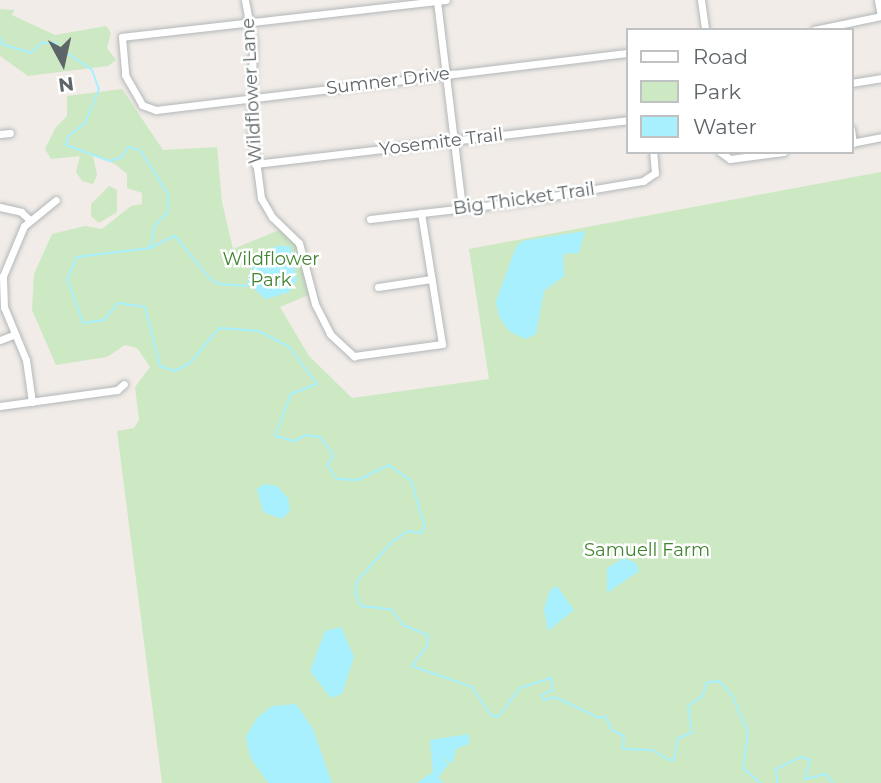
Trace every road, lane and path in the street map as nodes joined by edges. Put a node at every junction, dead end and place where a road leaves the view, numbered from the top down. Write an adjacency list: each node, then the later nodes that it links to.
1 (245, 0): 6 (street, Wildflower Lane)
2 (701, 0): 7 (street)
3 (878, 0): 5 (street)
4 (441, 1): 6 (street); 10 (street)
5 (881, 16): 8 (street)
6 (251, 22): 13 (street, Wildflower Lane); 13 (street, Sumner Drive)
7 (705, 28)
8 (824, 28)
9 (626, 53): 10 (street, Sumner Drive)
10 (446, 75): 13 (street, Sumner Drive); 18 (street)
11 (881, 78): 12 (street)
12 (853, 83)
13 (251, 97): 21 (street, Wildflower Lane)
14 (626, 120): 18 (street, Yosemite Trail)
15 (10, 133): 16 (street)
16 (0, 134)
17 (881, 137): 19 (street)
18 (454, 140): 21 (street, Yosemite Trail); 24 (street)
19 (853, 143)
20 (653, 154): 24 (street, Big Thicket Trail)
21 (255, 164): 29 (street, Wildflower Lane)
22 (56, 200): 27 (street)
23 (0, 207): 27 (street)
24 (462, 208): 25 (street, Big Thicket Trail)
25 (421, 213): 26 (street, Big Thicket Trail); 29 (street)
26 (370, 219)
27 (30, 220): 28 (street)
28 (2, 275): 31 (street)
29 (431, 279): 30 (street)
30 (378, 286)
31 (13, 335): 32 (street); 34 (street)
32 (0, 340)
33 (124, 384): 34 (street)
34 (32, 402): 35 (street)
35 (0, 406)

